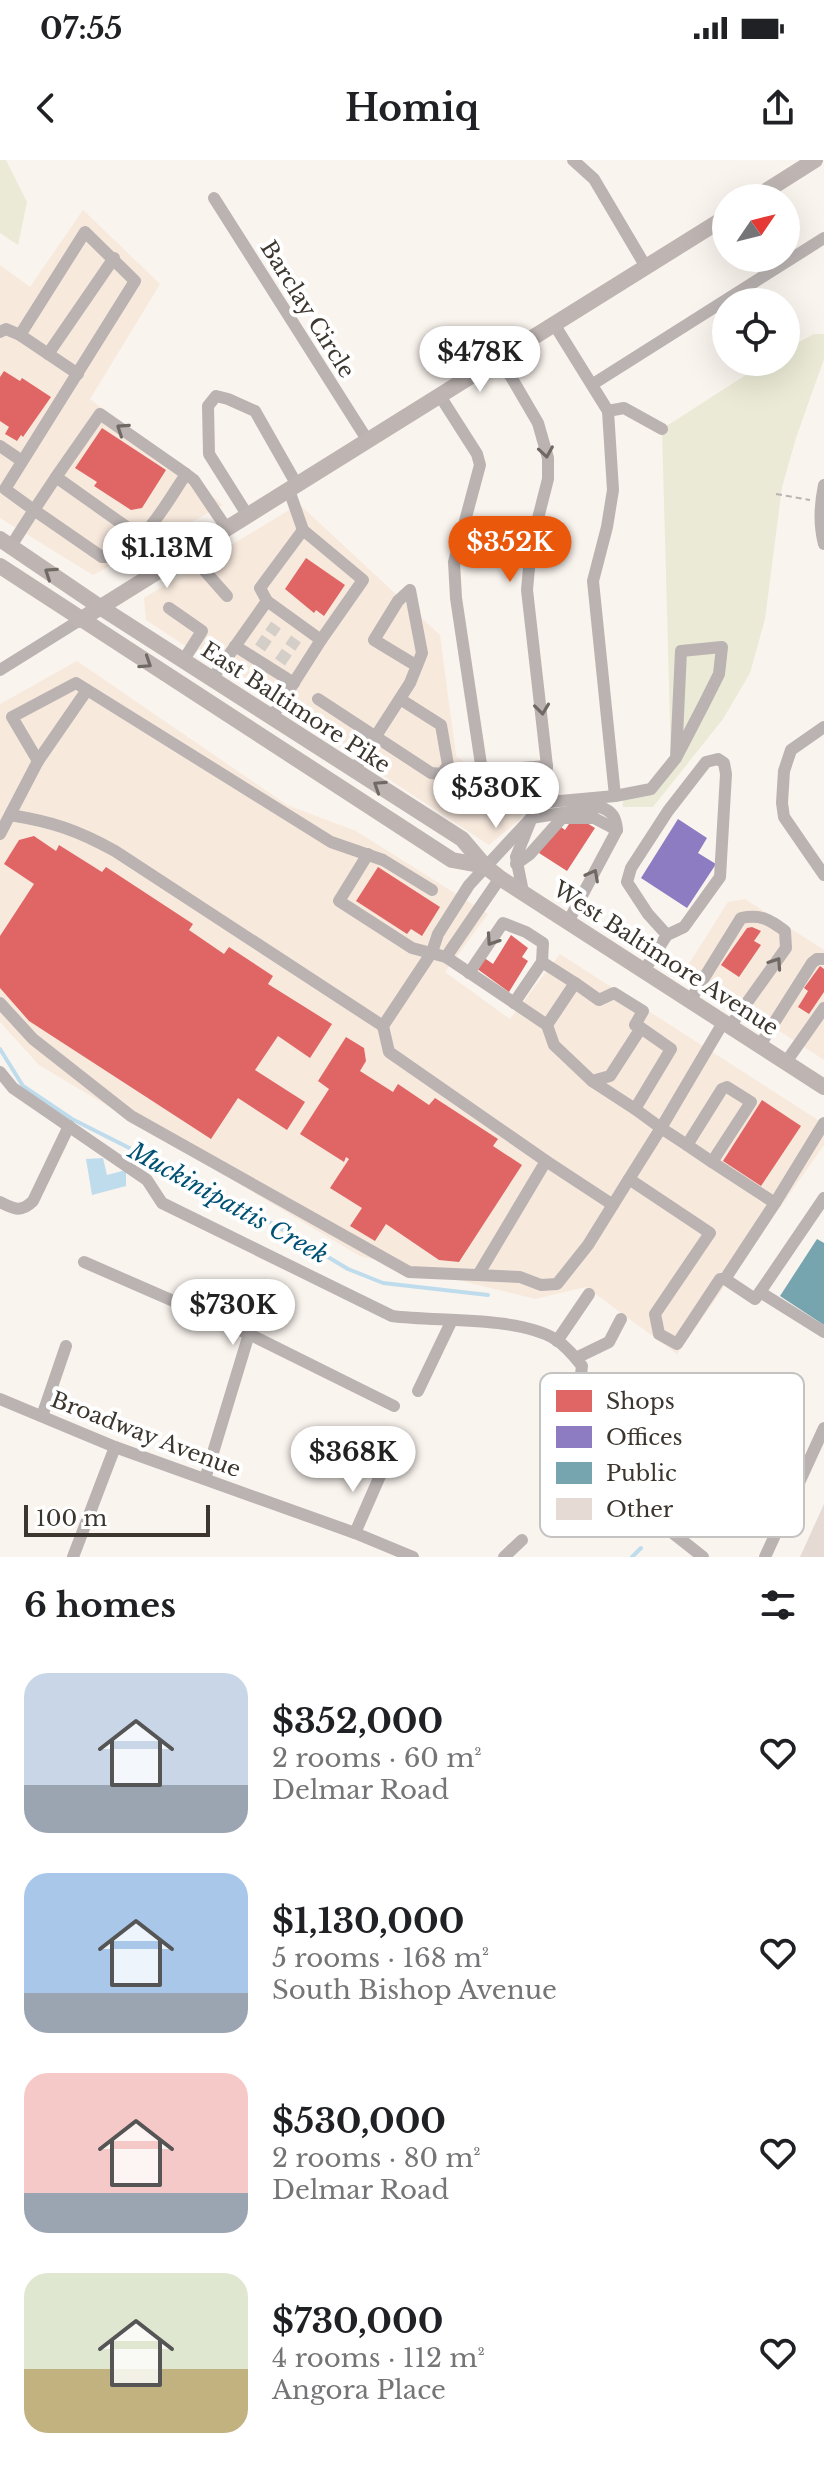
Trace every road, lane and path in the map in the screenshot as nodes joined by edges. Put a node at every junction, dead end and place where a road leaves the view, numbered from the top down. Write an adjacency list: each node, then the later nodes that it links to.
1 (573, 160): 8 (street)
2 (815, 160): 3 (main road)
3 (777, 184)
4 (214, 198): 19 (street, Barclay Circle)
5 (712, 226): 8 (main road)
6 (824, 238): 15 (street)
7 (114, 258): 11 (street); 12 (street); 14 (street)
8 (646, 267): 9 (main road)
9 (554, 324): 13 (main road); 15 (street)
10 (0, 332): 11 (street)
11 (20, 335): 12 (street)
12 (48, 354): 14 (street)
13 (500, 358): 16 (main road); 59 (street, one-way to 59)
14 (78, 374): 21 (street)
15 (593, 384): 17 (street)
16 (440, 396): 19 (main road); 59 (street)
17 (608, 411): 18 (street); 62 (street)
18 (662, 429)
19 (368, 441): 26 (main road)
20 (0, 446): 21 (street)
21 (22, 461): 25 (street)
22 (186, 474): 23 (street, one-way to 23); 31 (street); 33 (street)
23 (56, 477): 29 (street); 33 (street)
24 (824, 485): 28 (street)
25 (2, 487): 29 (street)
26 (293, 487): 30 (main road); 30 (street); 32 (street)
27 (776, 494): 28 (path)
28 (821, 501): 35 (street)
29 (34, 510): 33 (street); 34 (street)
30 (248, 516): 31 (main road)
31 (227, 529): 36 (main road)
32 (303, 530): 39 (street); 43 (street)
33 (142, 538)
34 (5, 542): 40 (main road, East Baltimore Pike, one-way to 34)
35 (824, 544)
36 (189, 553): 38 (street); 40 (main road)
37 (0, 566): 42 (main road, East Baltimore Pike)
38 (227, 596)
39 (267, 601): 43 (street); 44 (street)
40 (100, 607): 42 (main road); 45 (main road, East Baltimore Pike)
41 (169, 608): 45 (street)
42 (80, 620): 47 (street); 61 (main road, East Baltimore Pike, one-way to 61)
43 (321, 640): 49 (street)
44 (235, 646): 48 (street); 49 (street)
45 (183, 661): 48 (main road, East Baltimore Pike)
46 (417, 666): 46 (street); 52 (street)
47 (0, 670)
48 (212, 679): 53 (main road, East Baltimore Pike)
49 (294, 683): 53 (street)
50 (87, 690): 58 (street); 58 (street); 68 (street)
51 (318, 699): 55 (street)
52 (400, 699): 55 (street); 55 (street)
53 (272, 717): 56 (main road, East Baltimore Pike)
54 (824, 727): 71 (street)
55 (376, 736): 60 (street)
56 (327, 752): 60 (main road, East Baltimore Pike); 61 (main road)
57 (676, 758): 57 (street); 62 (street)
58 (38, 761): 64 (street)
59 (547, 766): 63 (street)
60 (354, 770): 70 (main road, East Baltimore Pike, one-way to 60)
61 (314, 771): 70 (main road, East Baltimore Pike)
62 (615, 796): 63 (street)
63 (538, 803): 65 (street)
64 (10, 815): 67 (street); 90 (street)
65 (531, 818): 66 (street); 69 (street); 70 (street)
66 (617, 830): 69 (street); 75 (street, one-way to 66)
67 (0, 834)
68 (368, 854): 73 (street); 77 (street)
69 (516, 864): 74 (street)
70 (485, 866): 72 (main road, West Baltimore Avenue); 77 (street)
71 (824, 875)
72 (500, 878): 74 (main road, West Baltimore Avenue); 78 (street)
73 (432, 890)
74 (523, 892): 75 (main road, West Baltimore Avenue)
75 (569, 920): 81 (main road, West Baltimore Avenue)
76 (667, 935): 76 (street); 81 (street)
77 (432, 952): 78 (street); 90 (street)
78 (446, 957): 82 (street)
79 (824, 959): 92 (street)
80 (542, 962): 82 (street, one-way to 82); 83 (street); 86 (street)
81 (645, 969): 84 (main road, West Baltimore Avenue)
82 (469, 973): 86 (street)
83 (575, 983): 89 (street); 91 (street)
84 (691, 999): 88 (main road, West Baltimore Avenue); 88 (street, one-way to 84)
85 (0, 1003): 113 (street)
86 (514, 1003): 89 (street)
87 (824, 1008): 93 (street)
88 (727, 1023): 92 (main road, West Baltimore Avenue); 100 (street)
89 (547, 1025): 95 (street)
90 (383, 1026): 103 (street)
91 (641, 1028): 95 (street); 97 (street)
92 (760, 1045): 93 (main road, West Baltimore Avenue)
93 (786, 1062): 96 (main road, West Baltimore Avenue)
94 (0, 1072): 99 (street)
95 (592, 1081): 97 (street)
96 (822, 1081)
97 (635, 1109): 100 (street)
98 (824, 1123): 101 (street)
99 (69, 1126): 107 (street); 118 (street)
100 (661, 1128): 102 (street); 105 (street)
101 (820, 1137): 108 (street)
102 (687, 1145): 104 (street); 104 (street)
103 (546, 1161): 109 (street); 113 (street)
104 (712, 1162): 108 (street)
105 (629, 1179): 109 (street); 114 (street)
106 (824, 1198): 110 (street)
107 (0, 1202)
108 (775, 1203): 114 (street)
109 (613, 1205): 113 (street)
110 (811, 1217): 111 (street); 115 (street)
111 (824, 1225)
112 (84, 1262): 120 (street)
113 (478, 1275)
114 (725, 1279): 115 (street)
115 (760, 1292): 119 (street)
116 (589, 1294): 121 (street)
117 (621, 1319): 123 (street)
118 (452, 1320): 121 (street); 125 (street)
119 (824, 1332)
120 (249, 1334): 127 (street); 133 (street)
121 (557, 1341): 123 (street)
122 (66, 1346): 128 (street)
123 (576, 1358): 124 (street)
124 (581, 1373)
125 (418, 1391)
126 (0, 1399): 128 (street, Broadway Avenue)
127 (394, 1406)
128 (42, 1416): 130 (street, Broadway Avenue)
129 (824, 1428): 132 (street)
130 (115, 1447): 133 (street, Broadway Avenue); 138 (street)
131 (383, 1469): 134 (street)
132 (804, 1472)
133 (205, 1479): 134 (street, Broadway Avenue)
134 (355, 1533): 139 (street, Broadway Avenue)
135 (678, 1537): 141 (street)
136 (774, 1537): 142 (street)
137 (522, 1540): 140 (street)
138 (73, 1557)
139 (413, 1557)
140 (504, 1557)
141 (703, 1557)
142 (765, 1557)

